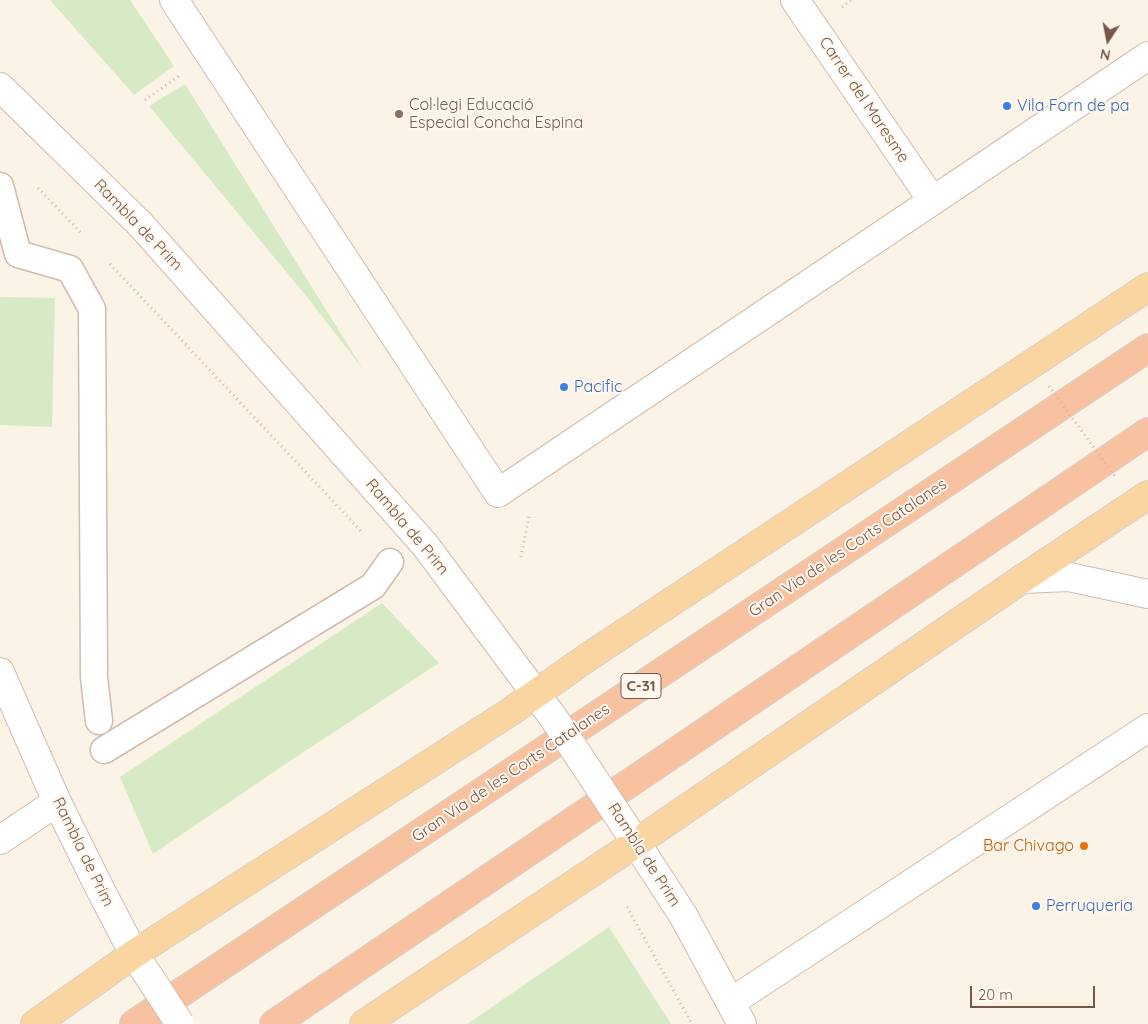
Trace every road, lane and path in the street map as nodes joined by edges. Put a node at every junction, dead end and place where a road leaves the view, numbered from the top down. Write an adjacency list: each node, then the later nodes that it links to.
1 (174, 0): 8 (street)
2 (795, 0): 8 (street, Carrer del Maresme)
3 (1148, 56): 8 (street)
4 (179, 76): 6 (path)
5 (0, 87): 24 (street, Rambla de Prim)
6 (145, 100)
7 (0, 186): 25 (street)
8 (932, 200)
9 (54, 204): 10 (path)
10 (88, 240)
11 (108, 262): 20 (path)
12 (1148, 287): 24 (main road)
13 (1148, 348): 35 (highway, Gran Via de les Corts Catalanes / C-31)
14 (1049, 386): 16 (path, bridge)
15 (1148, 432): 37 (highway)
16 (1116, 478)
17 (1148, 495): 21 (main road)
18 (530, 511): 19 (path)
19 (521, 557)
20 (390, 562): 27 (street)
21 (1022, 579): 22 (street); 29 (main road)
22 (1148, 594)
23 (0, 672): 28 (street, Rambla de Prim)
24 (536, 693): 29 (street, Rambla de Prim, bridge); 32 (main road)
25 (98, 721)
26 (1148, 728): 33 (street)
27 (104, 750)
28 (57, 802): 30 (street); 32 (street, Rambla de Prim)
29 (630, 833): 33 (street, Rambla de Prim); 38 (main road)
30 (0, 840)
31 (627, 907): 39 (path)
32 (134, 954): 34 (main road); 36 (street, Rambla de Prim, bridge)
33 (736, 1013)
34 (35, 1024)
35 (134, 1024)
36 (180, 1024)
37 (274, 1024)
38 (364, 1024)
39 (692, 1024)

